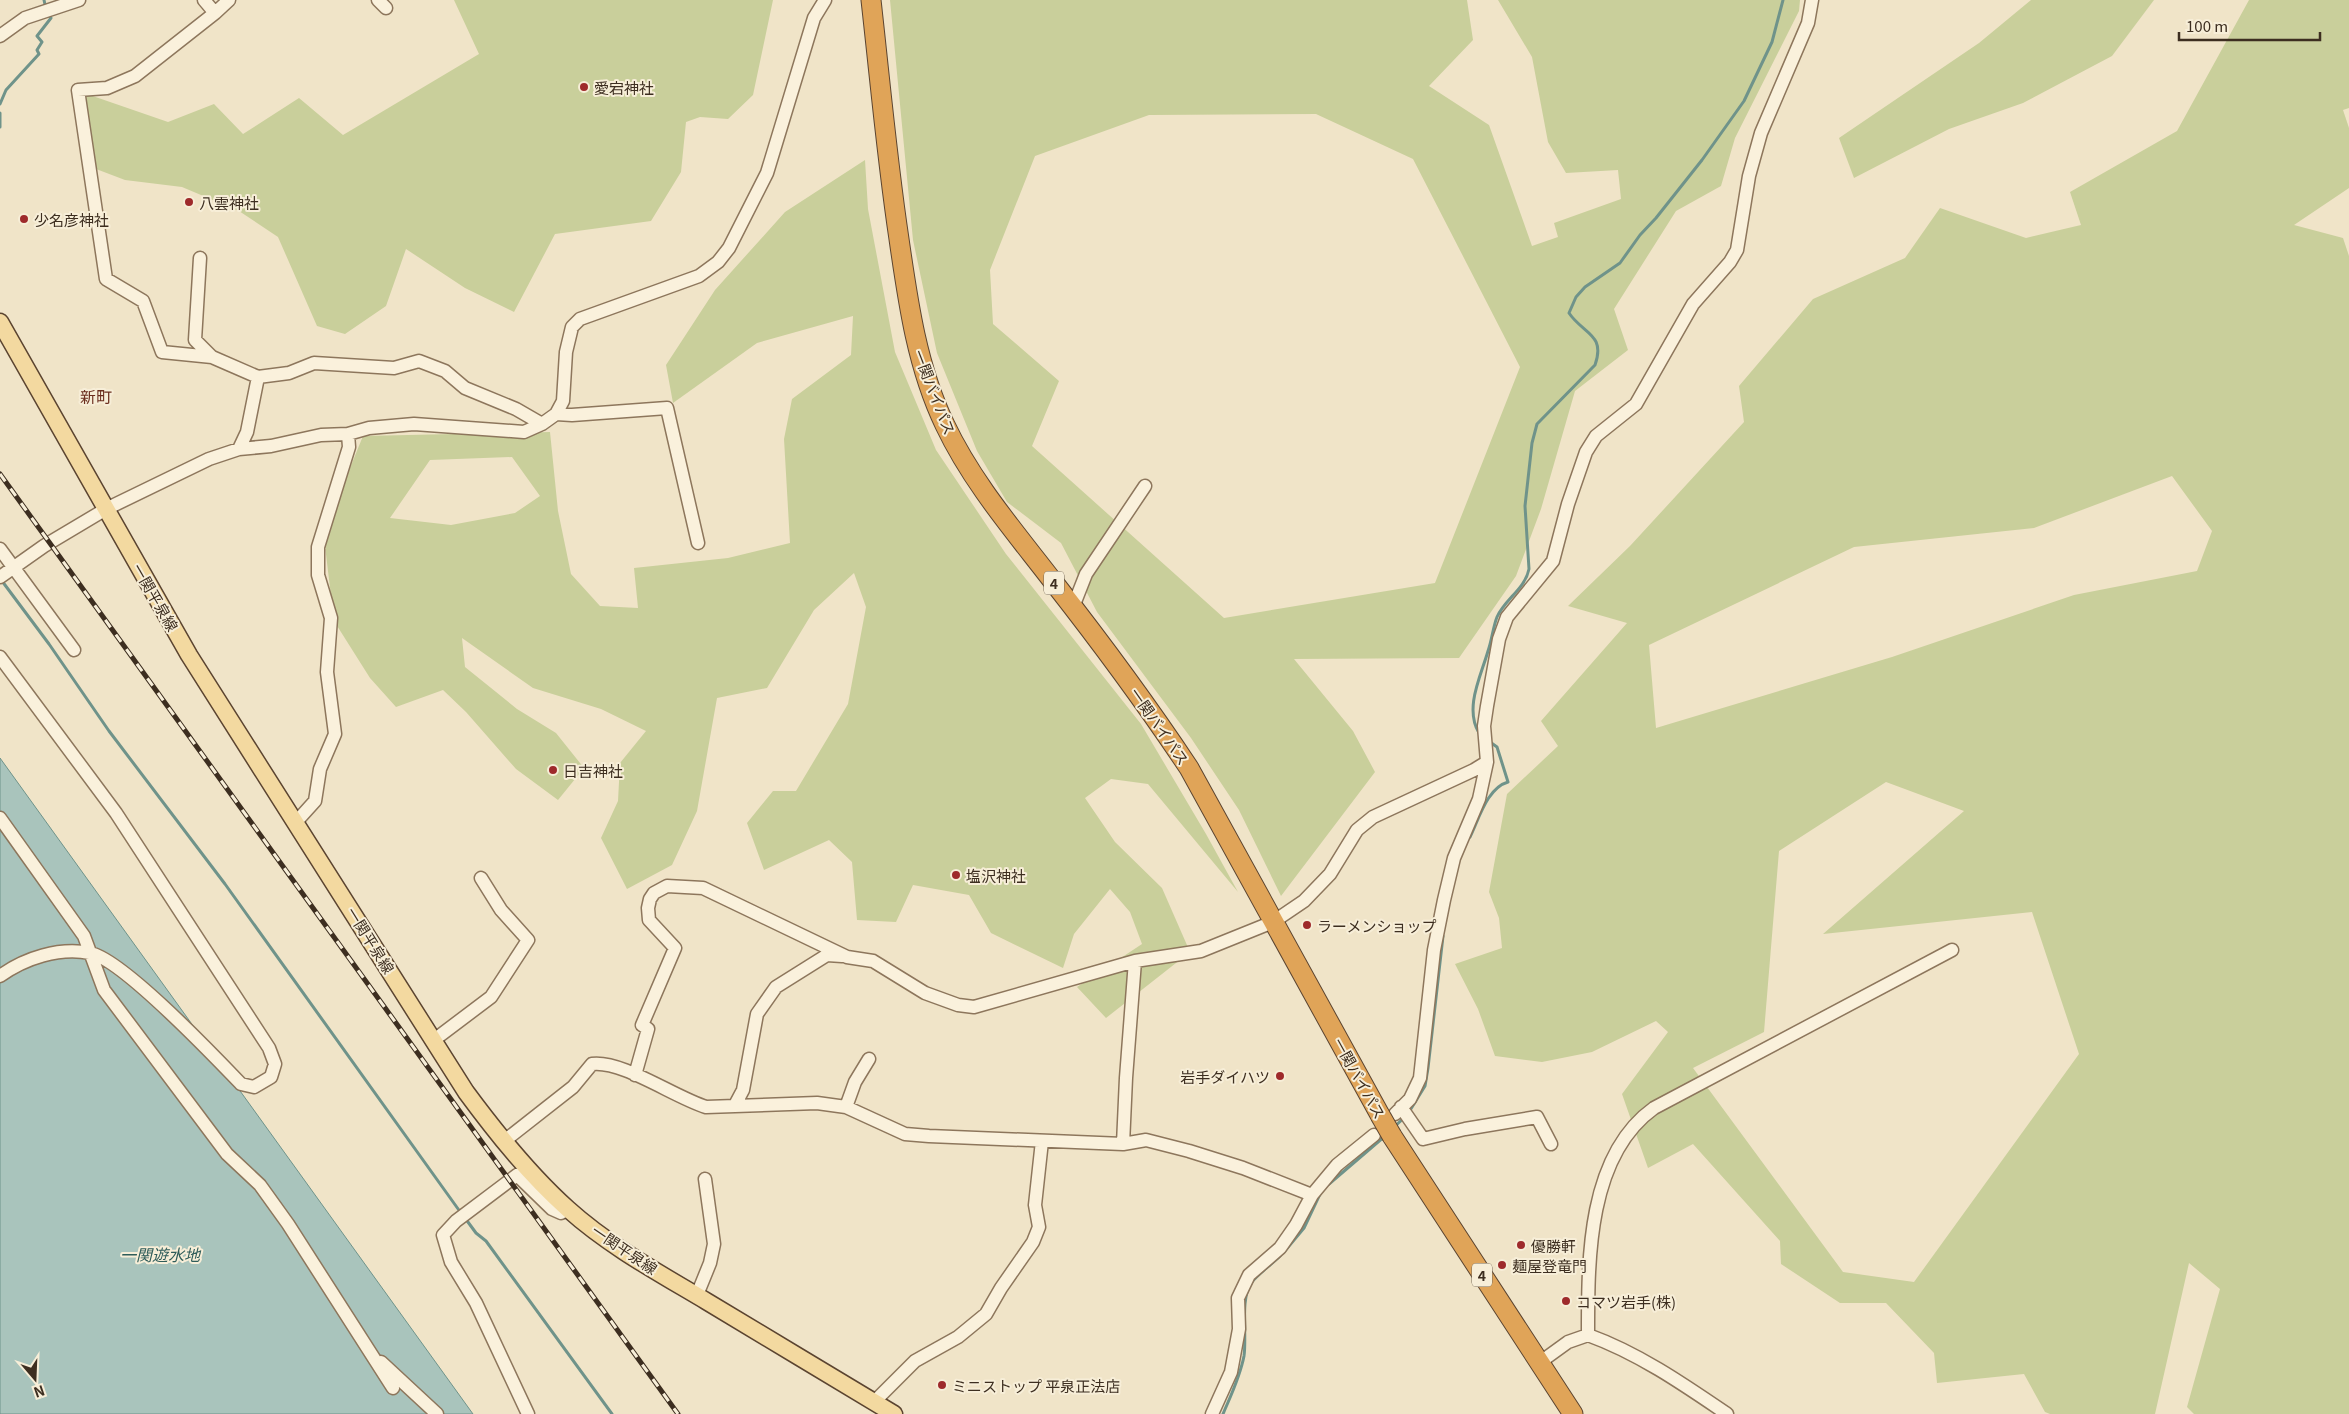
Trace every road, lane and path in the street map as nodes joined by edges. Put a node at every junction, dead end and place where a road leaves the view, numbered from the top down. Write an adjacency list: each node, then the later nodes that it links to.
1 (79, 0): 8 (street)
2 (204, 0): 7 (street)
3 (229, 0): 7 (street)
4 (825, 0): 13 (street)
5 (871, 0): 22 (highway, 一関バイパス / 4)
6 (1812, 0): 25 (street)
7 (215, 14): 11 (street)
8 (0, 36)
9 (200, 258): 11 (street)
10 (0, 322): 18 (main road, 一関平泉線)
11 (212, 357): 12 (street)
12 (258, 377): 14 (street); 16 (street)
13 (556, 414): 14 (street); 19 (street)
14 (542, 424): 15 (street)
15 (348, 434): 16 (street); 27 (street)
16 (239, 449): 18 (street)
17 (1146, 486): 22 (street)
18 (106, 509): 21 (street); 27 (main road, 一関平泉線)
19 (698, 543)
20 (0, 549): 21 (street)
21 (6, 573): 23 (street)
22 (1073, 607): 29 (highway, 一関バイパス / 4)
23 (74, 650)
24 (0, 657): 31 (street)
25 (1487, 762): 29 (street); 40 (street)
26 (0, 818): 31 (street)
27 (296, 822): 35 (main road, 一関平泉線)
28 (481, 878): 35 (street)
29 (1274, 922): 33 (street); 40 (highway, 一関バイパス / 4)
30 (1952, 950): 50 (street)
31 (91, 953): 34 (street); 51 (street)
32 (847, 957): 33 (street); 37 (street); 38 (street)
33 (1135, 961): 44 (street)
34 (0, 976)
35 (434, 1040): 43 (main road, 一関平泉線)
36 (869, 1059): 39 (street)
37 (636, 1075): 38 (street); 43 (street)
38 (735, 1105): 39 (street)
39 (846, 1107): 42 (street)
40 (1392, 1112): 41 (highway, 一関バイパス / 4, bridge); 45 (street)
41 (1383, 1135): 47 (street); 52 (highway, 一関バイパス / 4)
42 (1042, 1141): 44 (street); 54 (street)
43 (503, 1142): 48 (main road, 一関平泉線)
44 (1123, 1144): 47 (street)
45 (1551, 1144)
46 (705, 1179): 49 (street)
47 (1312, 1195): 58 (street)
48 (569, 1210): 49 (main road, 一関平泉線); 56 (street)
49 (697, 1295): 54 (main road, 一関平泉線)
50 (1588, 1335): 52 (street); 60 (street)
51 (366, 1348): 53 (street); 55 (street)
52 (1539, 1363): 59 (highway, 一関バイパス / 4)
53 (392, 1388)
54 (874, 1402): 57 (main road, 一関平泉線)
55 (437, 1414)
56 (528, 1414)
57 (894, 1414)
58 (1212, 1414)
59 (1573, 1414)
60 (1727, 1414)

